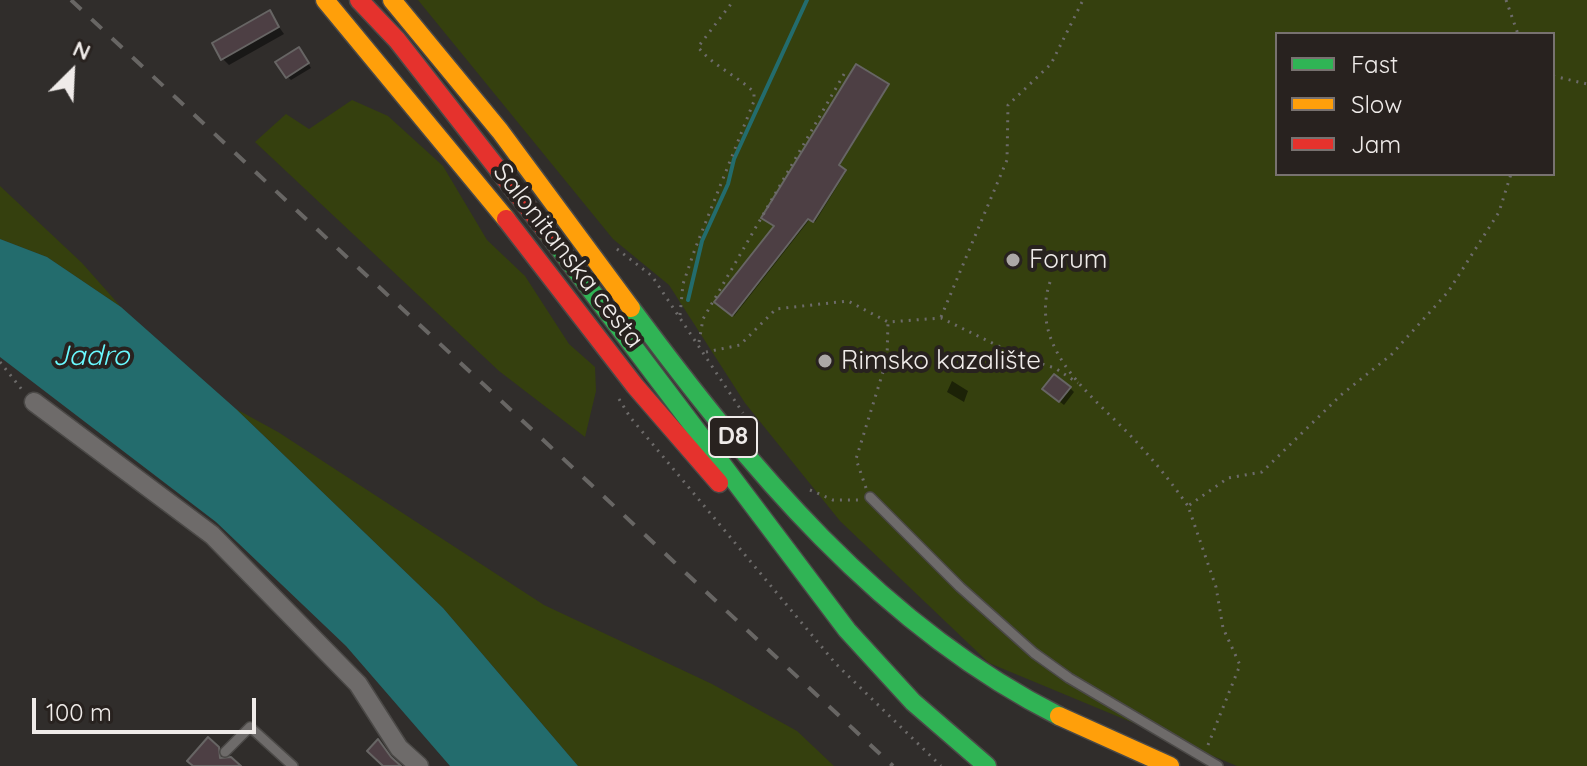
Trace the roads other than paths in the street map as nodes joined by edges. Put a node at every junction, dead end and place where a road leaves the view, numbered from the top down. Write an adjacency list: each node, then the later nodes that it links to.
1 (325, 0): 6 (main road, Salonitanska cesta)
2 (359, 0): 6 (main road, D8)
3 (392, 0): 11 (main road, D8)
4 (34, 402): 9 (street)
5 (870, 497): 12 (lane)
6 (775, 534): 10 (main road, D8)
7 (225, 752): 8 (lane)
8 (293, 766)
9 (419, 766)
10 (987, 766)
11 (1170, 766)
12 (1218, 766)

